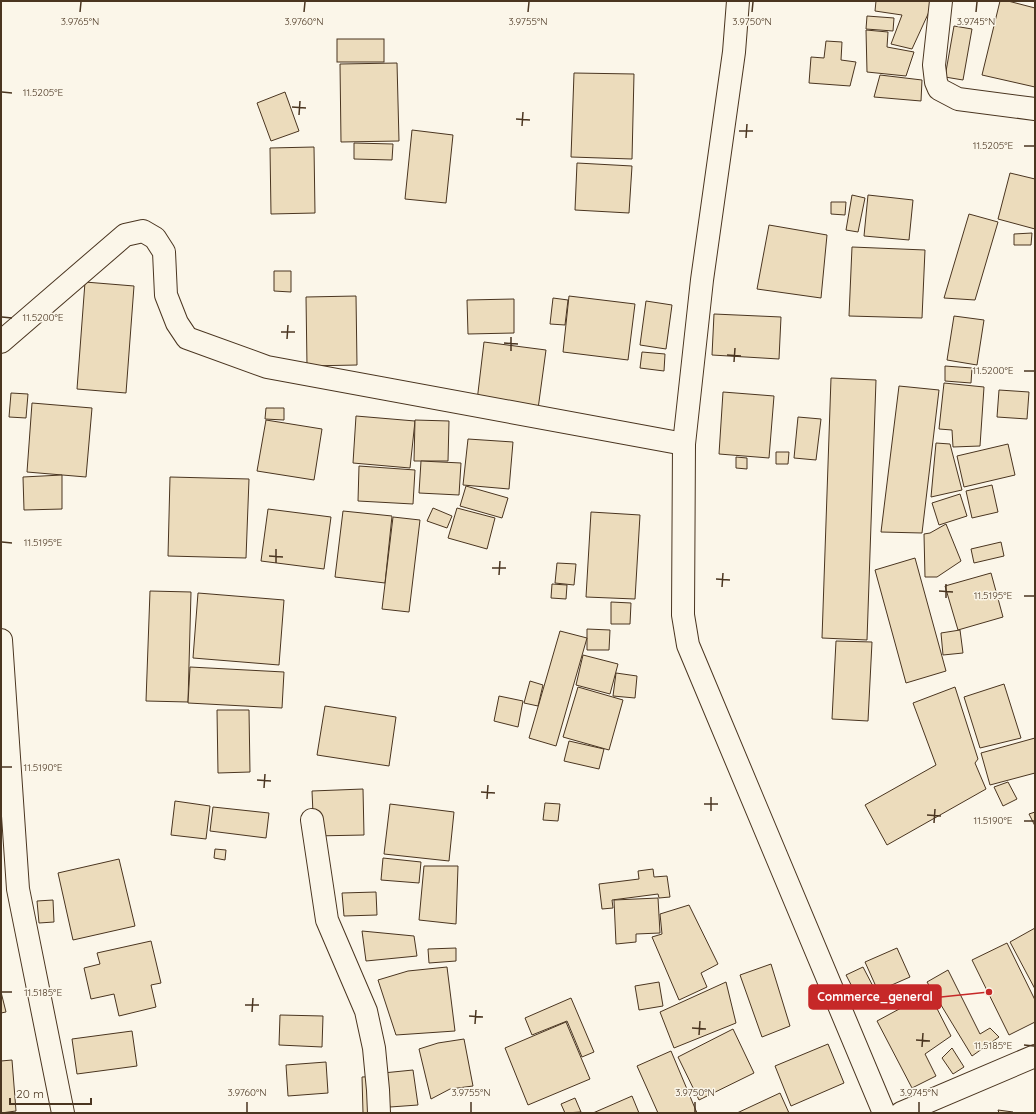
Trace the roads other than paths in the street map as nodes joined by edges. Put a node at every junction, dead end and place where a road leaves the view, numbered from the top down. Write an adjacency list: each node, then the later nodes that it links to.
1 (738, 1): 5 (street)
2 (941, 1): 3 (street)
3 (1035, 109)
4 (1, 342): 5 (street)
5 (684, 444): 11 (street)
6 (1, 640): 9 (street)
7 (312, 820): 10 (street)
8 (1035, 1056): 12 (street)
9 (63, 1113)
10 (379, 1113)
11 (884, 1113)
12 (900, 1113)

